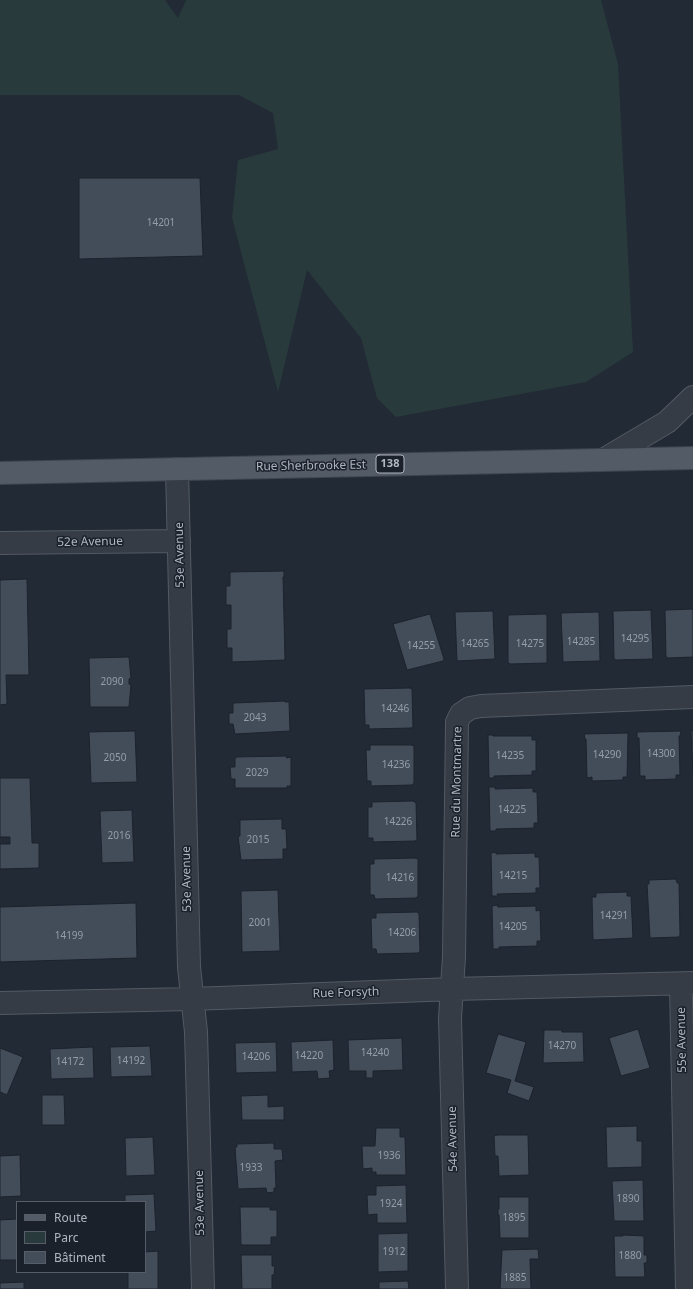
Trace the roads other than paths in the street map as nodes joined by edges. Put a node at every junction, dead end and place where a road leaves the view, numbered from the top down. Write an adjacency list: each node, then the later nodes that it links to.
1 (693, 397): 3 (street)
2 (693, 458): 3 (main road, Rue Sherbrooke Est / 138)
3 (603, 460): 4 (main road, Rue Sherbrooke Est / 138)
4 (177, 469): 5 (main road, Rue Sherbrooke Est / 138); 6 (street, 53e Avenue)
5 (0, 473)
6 (179, 541): 7 (street, 52e Avenue); 11 (street, 53e Avenue)
7 (0, 544)
8 (693, 697): 10 (street, Rue du Montmartre)
9 (687, 984): 10 (street, Rue Forsyth); 15 (street, 55e Avenue)
10 (452, 989): 11 (street, Rue Forsyth); 14 (street, 54e Avenue)
11 (192, 999): 12 (street, Rue Forsyth); 13 (street, 53e Avenue)
12 (0, 1003)
13 (202, 1289)
14 (457, 1289)
15 (687, 1289)

